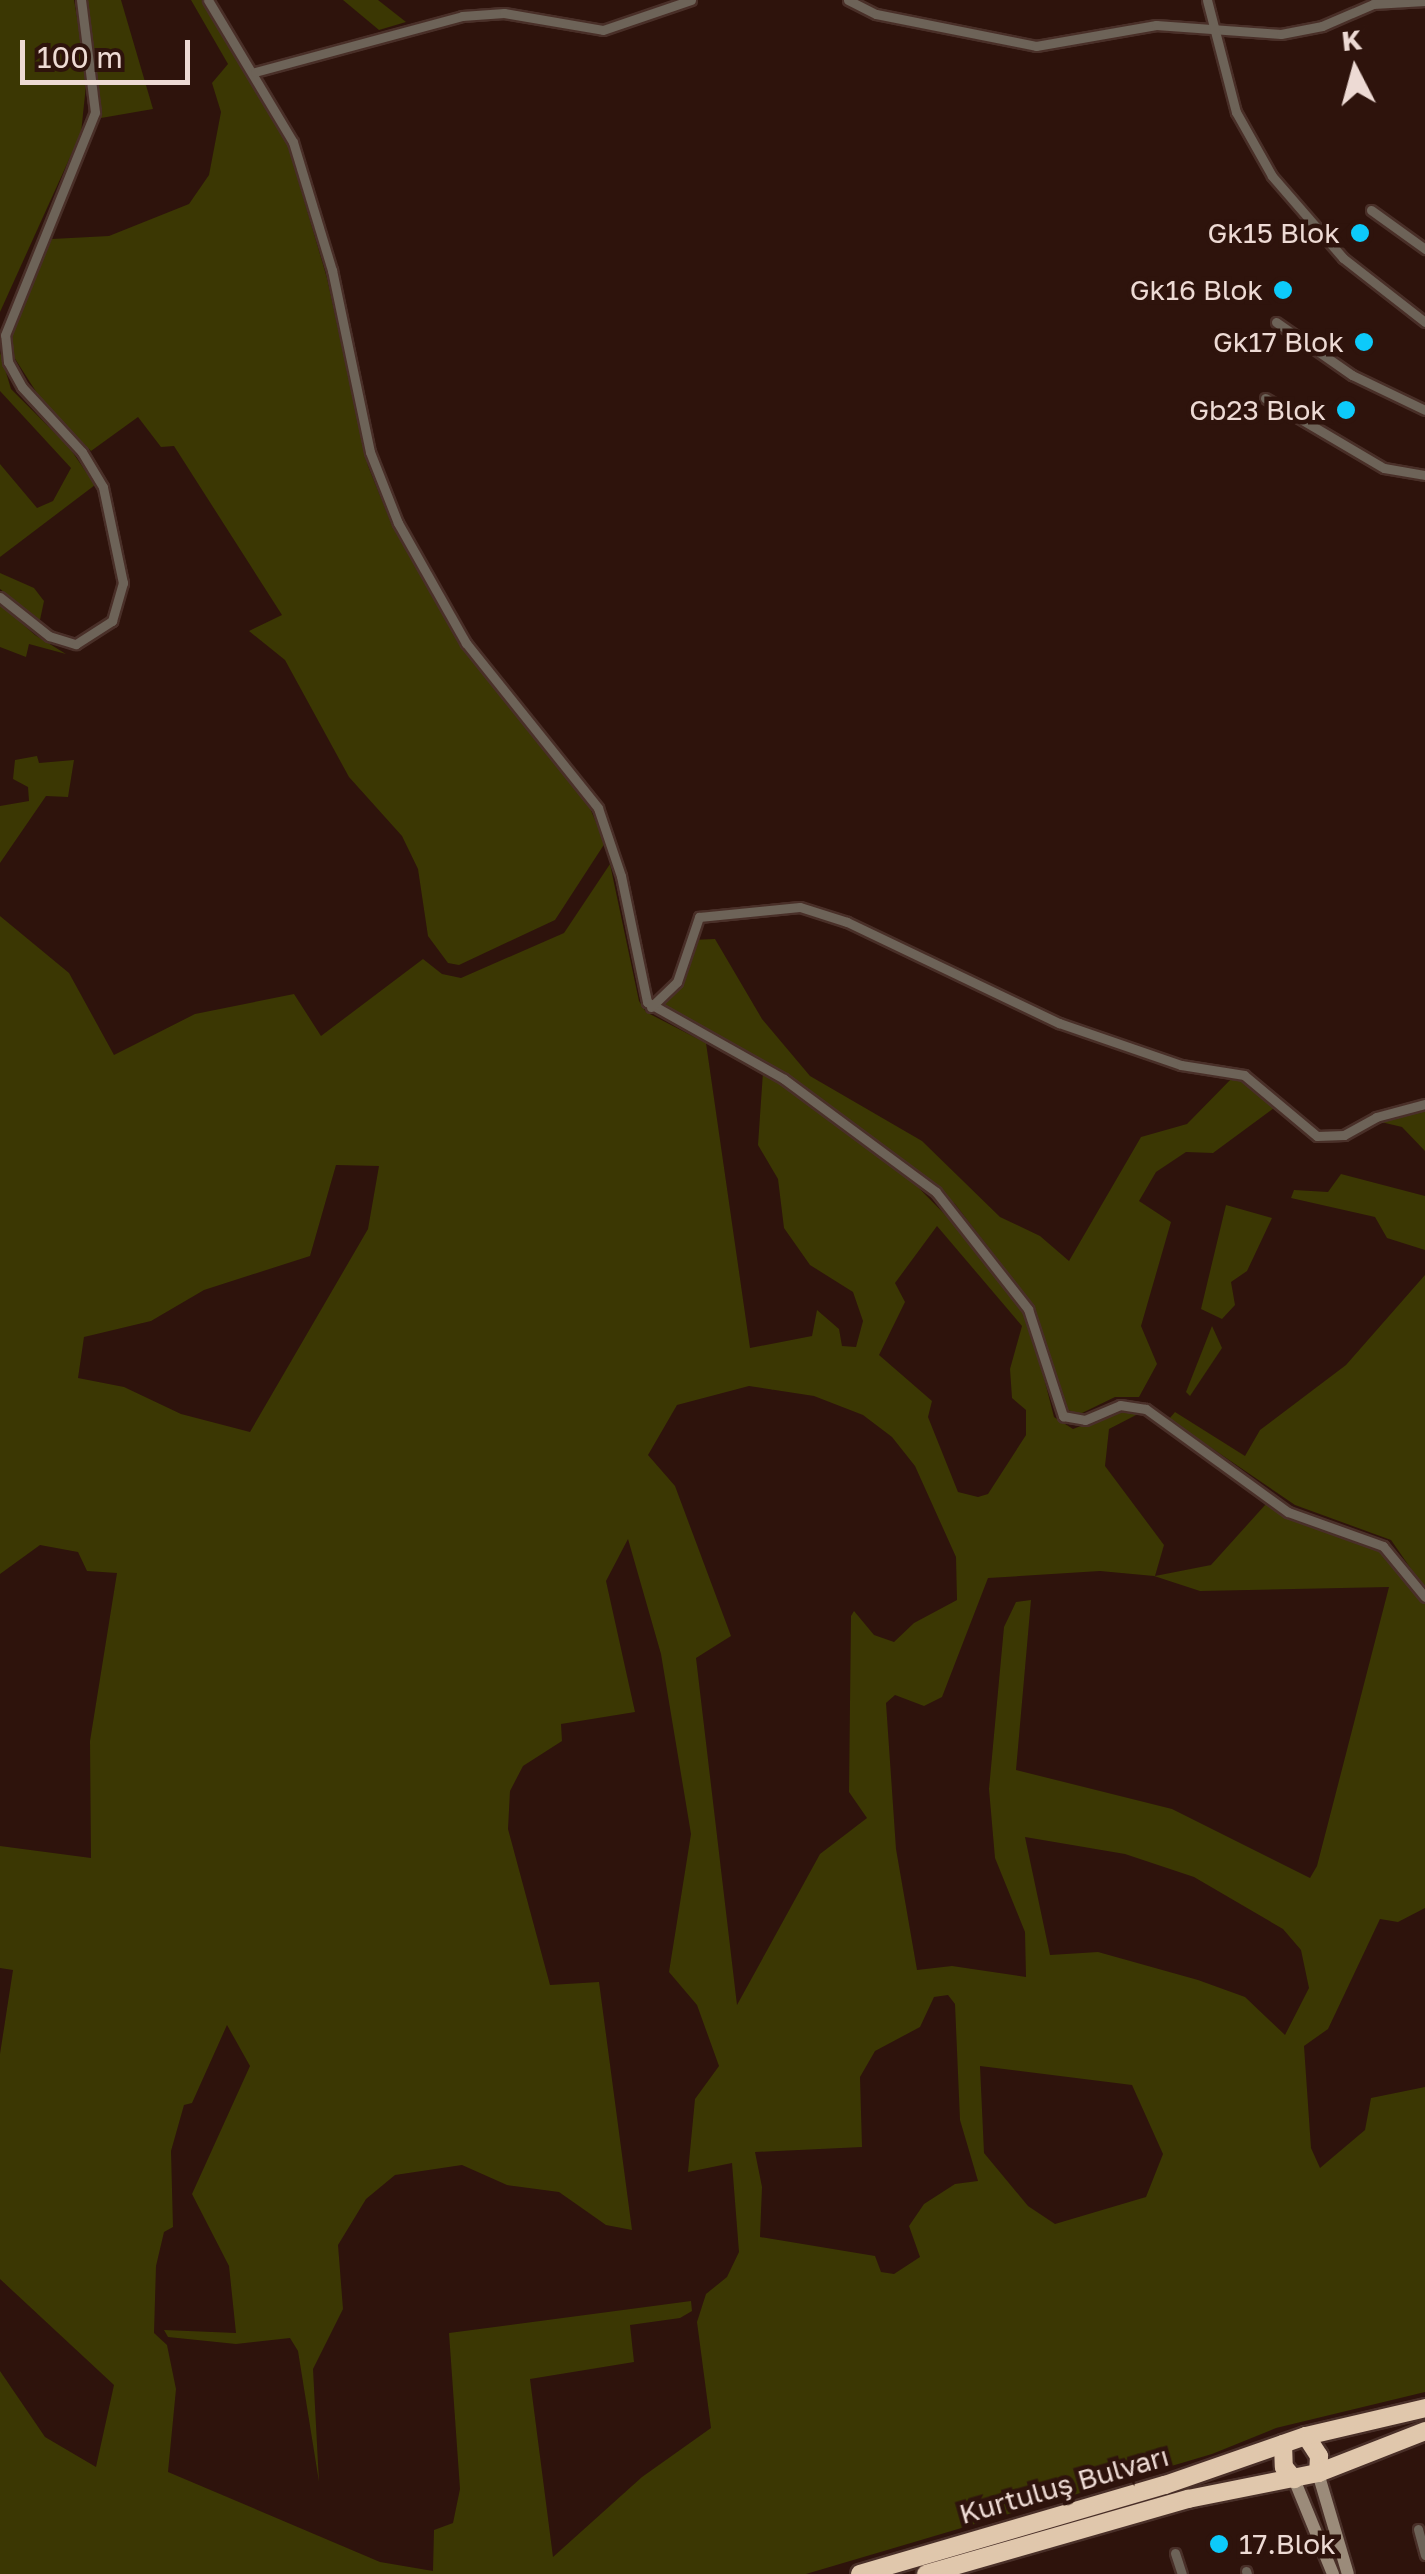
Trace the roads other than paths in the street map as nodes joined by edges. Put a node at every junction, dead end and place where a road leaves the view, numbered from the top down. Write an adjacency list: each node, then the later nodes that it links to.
1 (82, 0): 16 (street)
2 (208, 0): 8 (street)
3 (692, 0): 8 (street)
4 (848, 0): 7 (street)
5 (1207, 0): 7 (street)
6 (1425, 0): 7 (street)
7 (1212, 31): 12 (street)
8 (255, 72): 17 (street)
9 (1372, 210): 10 (street)
10 (1425, 249)
11 (1276, 322): 14 (street)
12 (1425, 322)
13 (1265, 398): 15 (street)
14 (1425, 410)
15 (1425, 475)
16 (0, 596)
17 (652, 1007): 18 (street); 19 (street)
18 (1425, 1104)
19 (1425, 1597)
20 (1425, 2408): 22 (highway)
21 (1425, 2432): 24 (highway)
22 (1306, 2436): 23 (highway); 24 (highway)
23 (1283, 2444): 25 (highway); 29 (highway, Kurtuluş Bulvarı)
24 (1318, 2472): 25 (highway); 33 (street)
25 (1294, 2479): 30 (highway, Kurtuluş Bulvarı); 32 (street)
26 (1418, 2528): 28 (street)
27 (1175, 2553): 31 (street)
28 (1425, 2556)
29 (860, 2574)
30 (926, 2574)
31 (1182, 2574)
32 (1334, 2574)
33 (1348, 2574)

